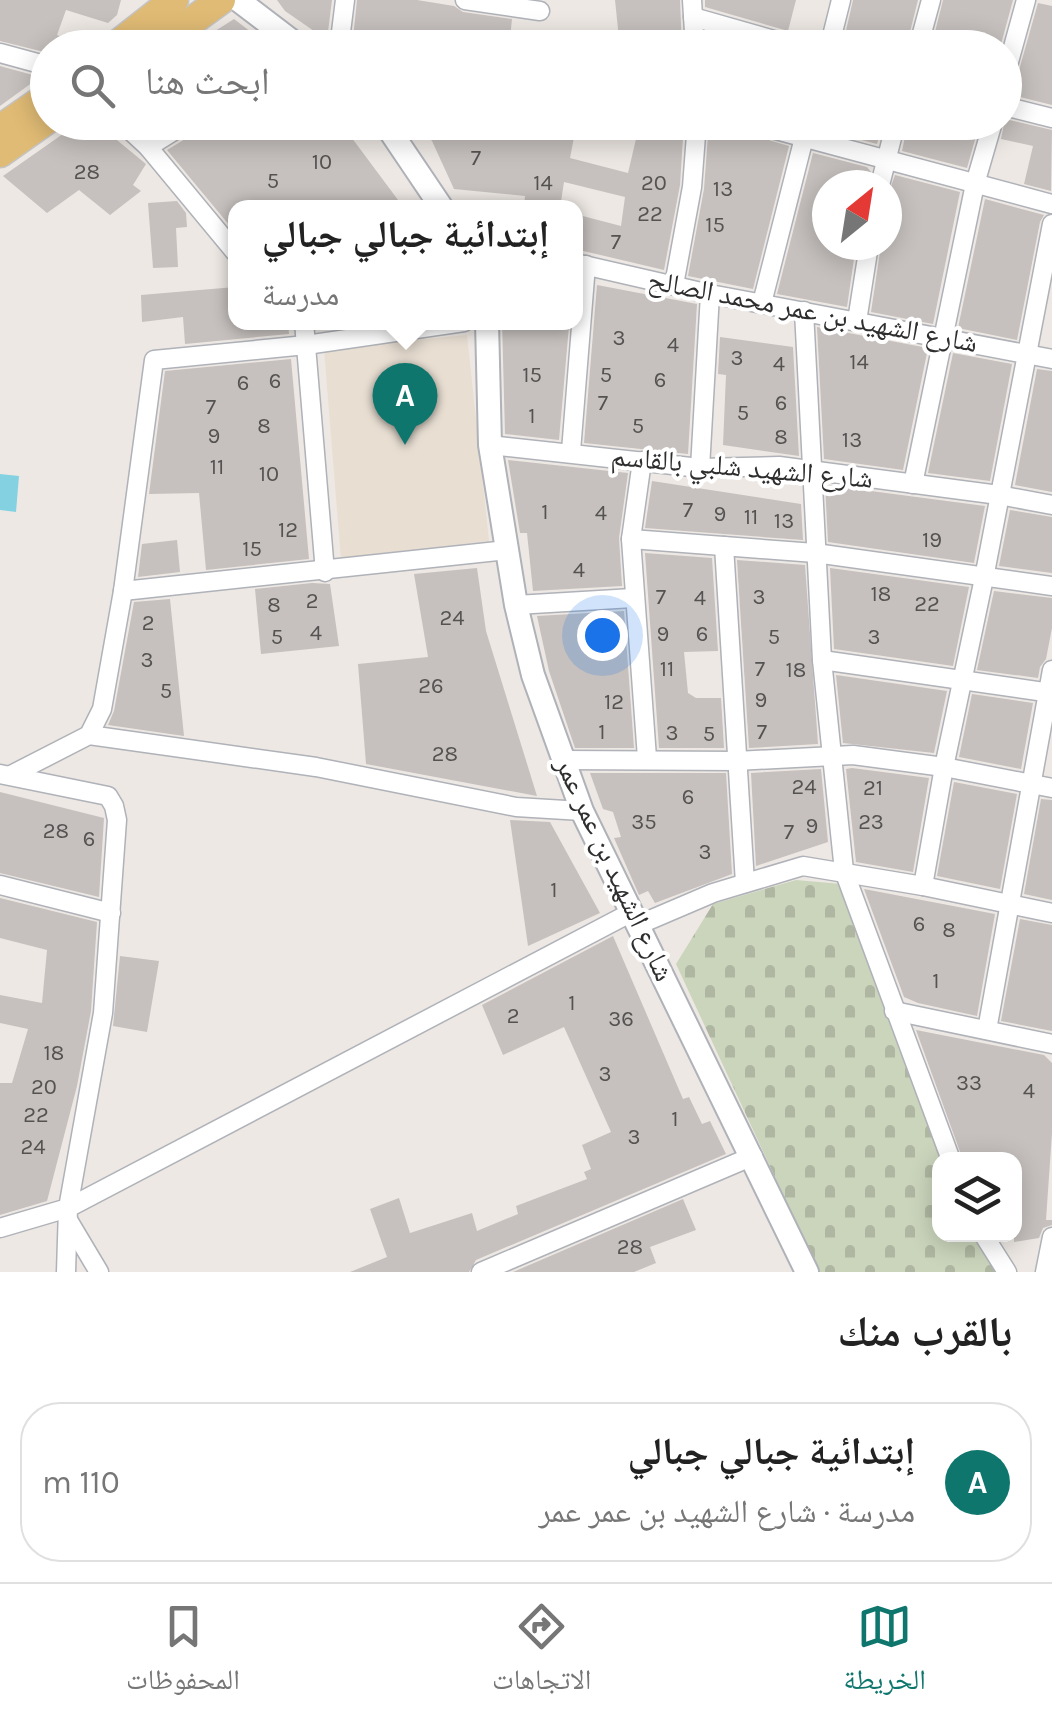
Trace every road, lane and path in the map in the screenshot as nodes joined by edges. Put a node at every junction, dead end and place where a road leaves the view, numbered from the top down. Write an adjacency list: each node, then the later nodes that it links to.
1 (174, 0): 11 (main road)
2 (221, 0): 12 (main road)
3 (238, 0): 13 (street)
4 (344, 0): 14 (street)
5 (464, 0): 10 (street)
6 (841, 0): 16 (street)
7 (931, 0): 17 (street)
8 (1026, 0): 18 (street)
9 (692, 9): 15 (street)
10 (540, 11)
11 (136, 30)
12 (179, 30)
13 (276, 30)
14 (341, 30)
15 (751, 30)
16 (834, 30)
17 (923, 30)
18 (1018, 30)
19 (0, 54): 20 (street)
20 (30, 62)
21 (30, 108): 24 (main road)
22 (1022, 110): 23 (street)
23 (1052, 118)
24 (0, 129)
25 (30, 132): 35 (main road)
26 (140, 140): 34 (street)
27 (160, 140): 34 (street)
28 (396, 140): 39 (street)
29 (696, 140): 45 (street)
30 (803, 140): 47 (street)
31 (832, 140): 36 (street)
32 (891, 140): 36 (street)
33 (987, 140): 38 (street)
34 (148, 148): 42 (street)
35 (0, 153)
36 (885, 160): 37 (street); 38 (street)
37 (883, 170)
38 (974, 184): 40 (street); 54 (street)
39 (437, 200)
40 (1052, 204)
41 (1052, 224): 56 (street)
42 (228, 244)
43 (867, 260): 49 (street)
44 (583, 264): 45 (street, شارع الشهيد بن عمر محمد الصالح)
45 (674, 285): 46 (street, شارع الشهيد بن عمر محمد الصالح)
46 (710, 294): 47 (street, شارع الشهيد بن عمر محمد الصالح); 61 (street)
47 (762, 303): 48 (street, شارع الشهيد بن عمر محمد الصالح)
48 (804, 311): 49 (street, شارع الشهيد بن عمر محمد الصالح); 62 (street)
49 (857, 320): 54 (street, شارع الشهيد بن عمر محمد الصالح)
50 (305, 330): 55 (street)
51 (409, 330): 55 (street)
52 (487, 330): 58 (street, شارع الشهيد بن عمر عمر)
53 (577, 330): 59 (street)
54 (942, 336): 56 (street, شارع الشهيد بن عمر محمد الصالح); 63 (street)
55 (306, 345): 70 (street); 73 (street)
56 (1027, 354): 57 (street, شارع الشهيد بن عمر محمد الصالح); 64 (street)
57 (1052, 358)
58 (490, 445): 59 (street, شارع الشهيد شلبي بالقاسم); 68 (street, شارع الشهيد بن عمر عمر)
59 (571, 451): 60 (street, شارع الشهيد شلبي بالقاسم)
60 (642, 461): 61 (street, شارع الشهيد شلبي بالقاسم); 66 (street)
61 (700, 468): 62 (street, شارع الشهيد شلبي بالقاسم)
62 (812, 469): 63 (street, شارع الشهيد شلبي بالقاسم); 69 (street)
63 (913, 484): 64 (street, شارع الشهيد شلبي بالقاسم)
64 (999, 495): 65 (street, شارع الشهيد شلبي بالقاسم); 71 (street)
65 (1052, 505)
66 (631, 539): 67 (street); 74 (street)
67 (724, 546): 69 (street); 84 (street)
68 (507, 550): 70 (street); 75 (street, شارع الشهيد بن عمر عمر)
69 (816, 553): 71 (street); 76 (street)
70 (324, 572): 73 (street)
71 (984, 578): 72 (street); 78 (street)
72 (1052, 586)
73 (123, 591): 80 (street)
74 (633, 598): 75 (street); 81 (street)
75 (516, 605): 83 (street, شارع الشهيد بن عمر عمر)
76 (822, 660): 78 (street); 82 (street)
77 (1052, 670): 79 (street)
78 (962, 682): 79 (street); 85 (street)
79 (1050, 693): 87 (street)
80 (89, 735): 86 (street); 89 (street)
81 (647, 758): 83 (street); 84 (street)
82 (831, 758): 84 (street); 85 (street); 90 (street)
83 (563, 760): 89 (street, شارع الشهيد بن عمر عمر)
84 (736, 761): 91 (street)
85 (944, 768): 87 (street); 93 (street)
86 (5, 775): 95 (street)
87 (1031, 783): 88 (street); 94 (street)
88 (1052, 788)
89 (582, 811): 97 (street, شارع الشهيد بن عمر عمر)
90 (844, 872): 91 (street); 93 (street); 98 (street)
91 (745, 883): 97 (street)
92 (0, 885): 95 (street)
93 (924, 886): 94 (street)
94 (1010, 906): 96 (street); 99 (street)
95 (111, 913): 103 (street)
96 (1052, 913)
97 (635, 918): 102 (street, شارع الشهيد بن عمر عمر); 103 (street)
98 (894, 1011): 99 (street); 101 (street)
99 (988, 1030): 100 (street)
100 (1052, 1044)
101 (948, 1152)
102 (753, 1156): 107 (street); 111 (street, شارع الشهيد بن عمر عمر)
103 (68, 1214): 104 (street); 108 (street); 109 (street)
104 (0, 1228)
105 (1052, 1237): 113 (street)
106 (988, 1242): 112 (street)
107 (505, 1268): 110 (street)
108 (66, 1272)
109 (100, 1272)
110 (481, 1272)
111 (806, 1272)
112 (1007, 1272)
113 (1045, 1272)

